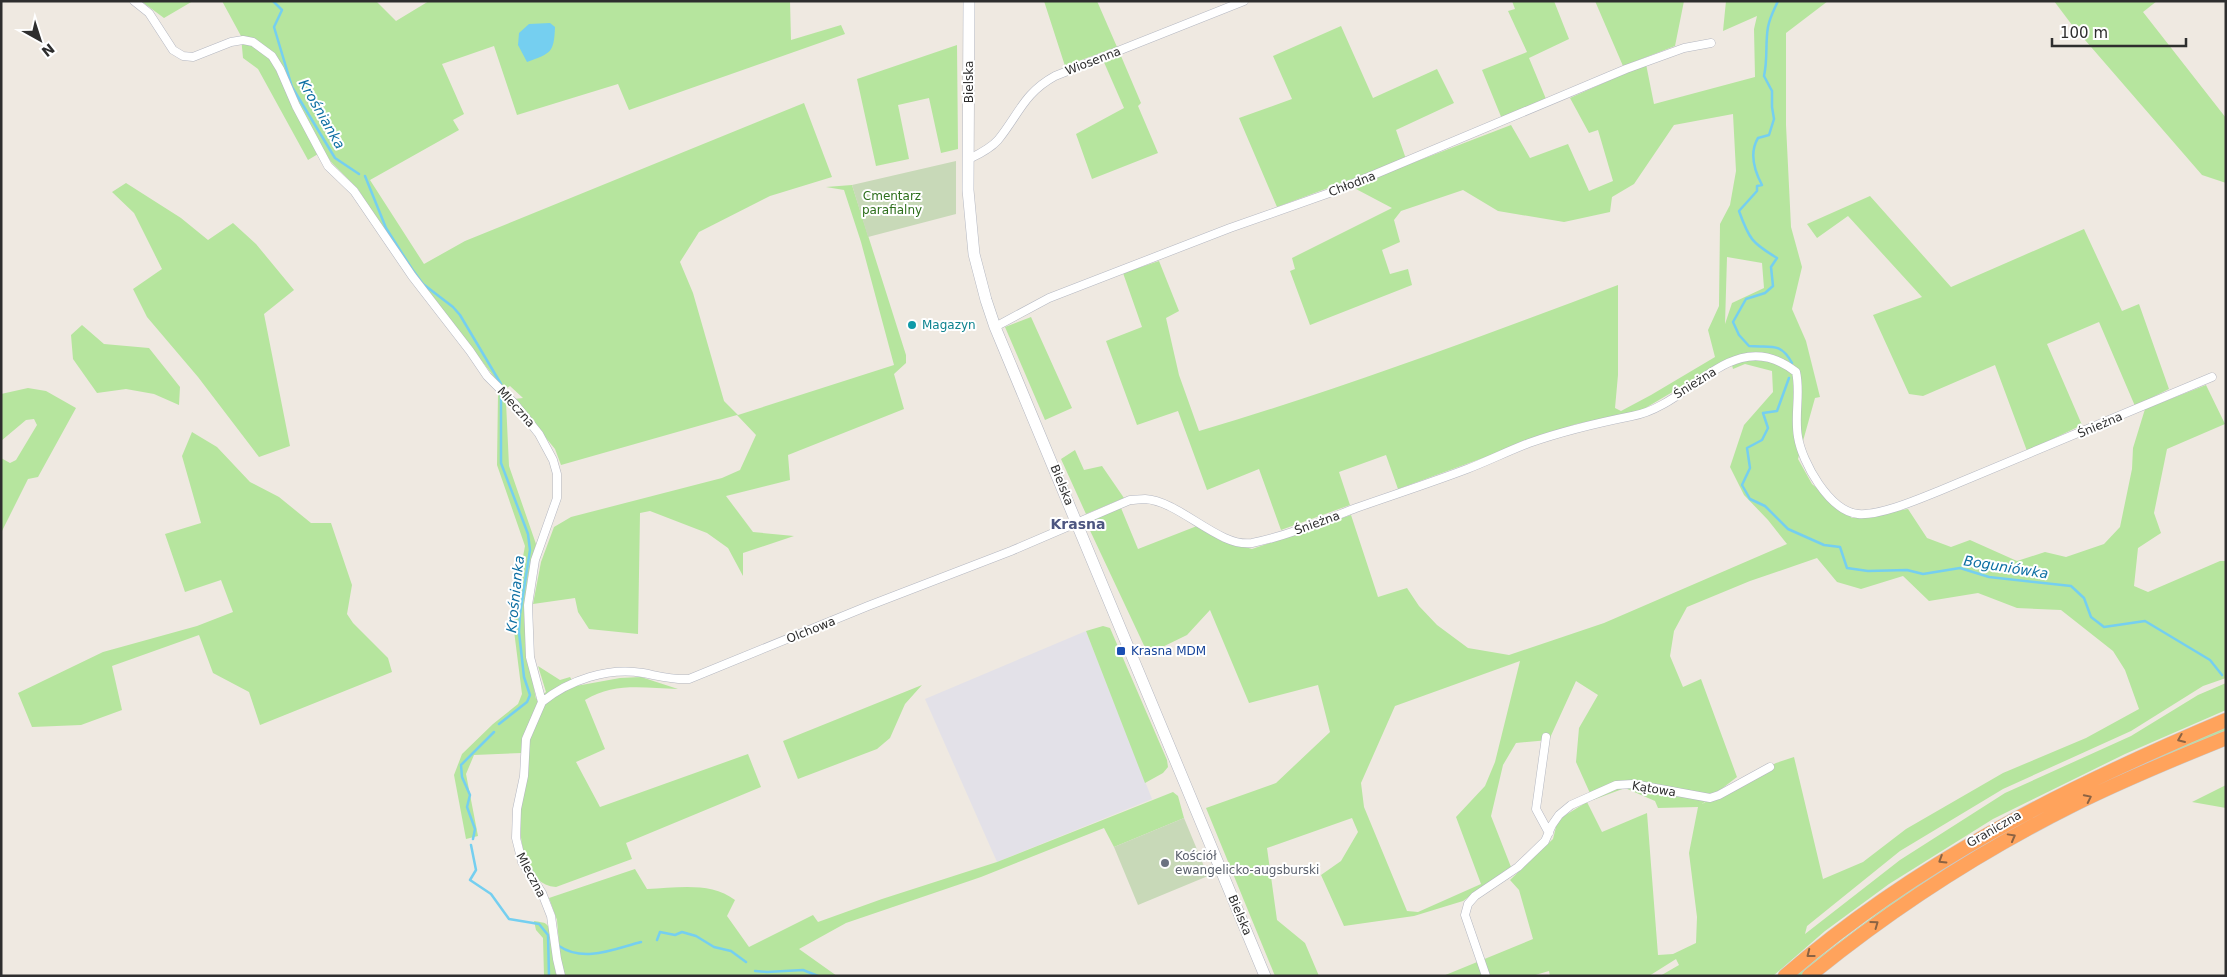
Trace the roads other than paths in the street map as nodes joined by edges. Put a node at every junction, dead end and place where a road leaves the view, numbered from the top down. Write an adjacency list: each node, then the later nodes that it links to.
1 (134, 1): 9 (street, Mleczna)
2 (969, 1): 5 (street, Bielska)
3 (1244, 1): 5 (street, Wiosenna)
4 (1711, 43): 6 (street, Chłodna)
5 (969, 159): 6 (street, Bielska)
6 (995, 327): 8 (street, Bielska)
7 (2212, 377): 8 (street, Śnieżna)
8 (1077, 522): 9 (street, Olchowa); 16 (street, Bielska)
9 (542, 702): 15 (street, Mleczna)
10 (2226, 720): 18 (highway, Graniczna, one-way to 18)
11 (1546, 737): 14 (street)
12 (2226, 738): 19 (highway, Graniczna, one-way to 12)
13 (1770, 767): 14 (street, Kątowa)
14 (1549, 833): 17 (street, Kątowa)
15 (561, 976)
16 (1266, 976)
17 (1486, 976)
18 (1785, 976)
19 (1809, 976)

